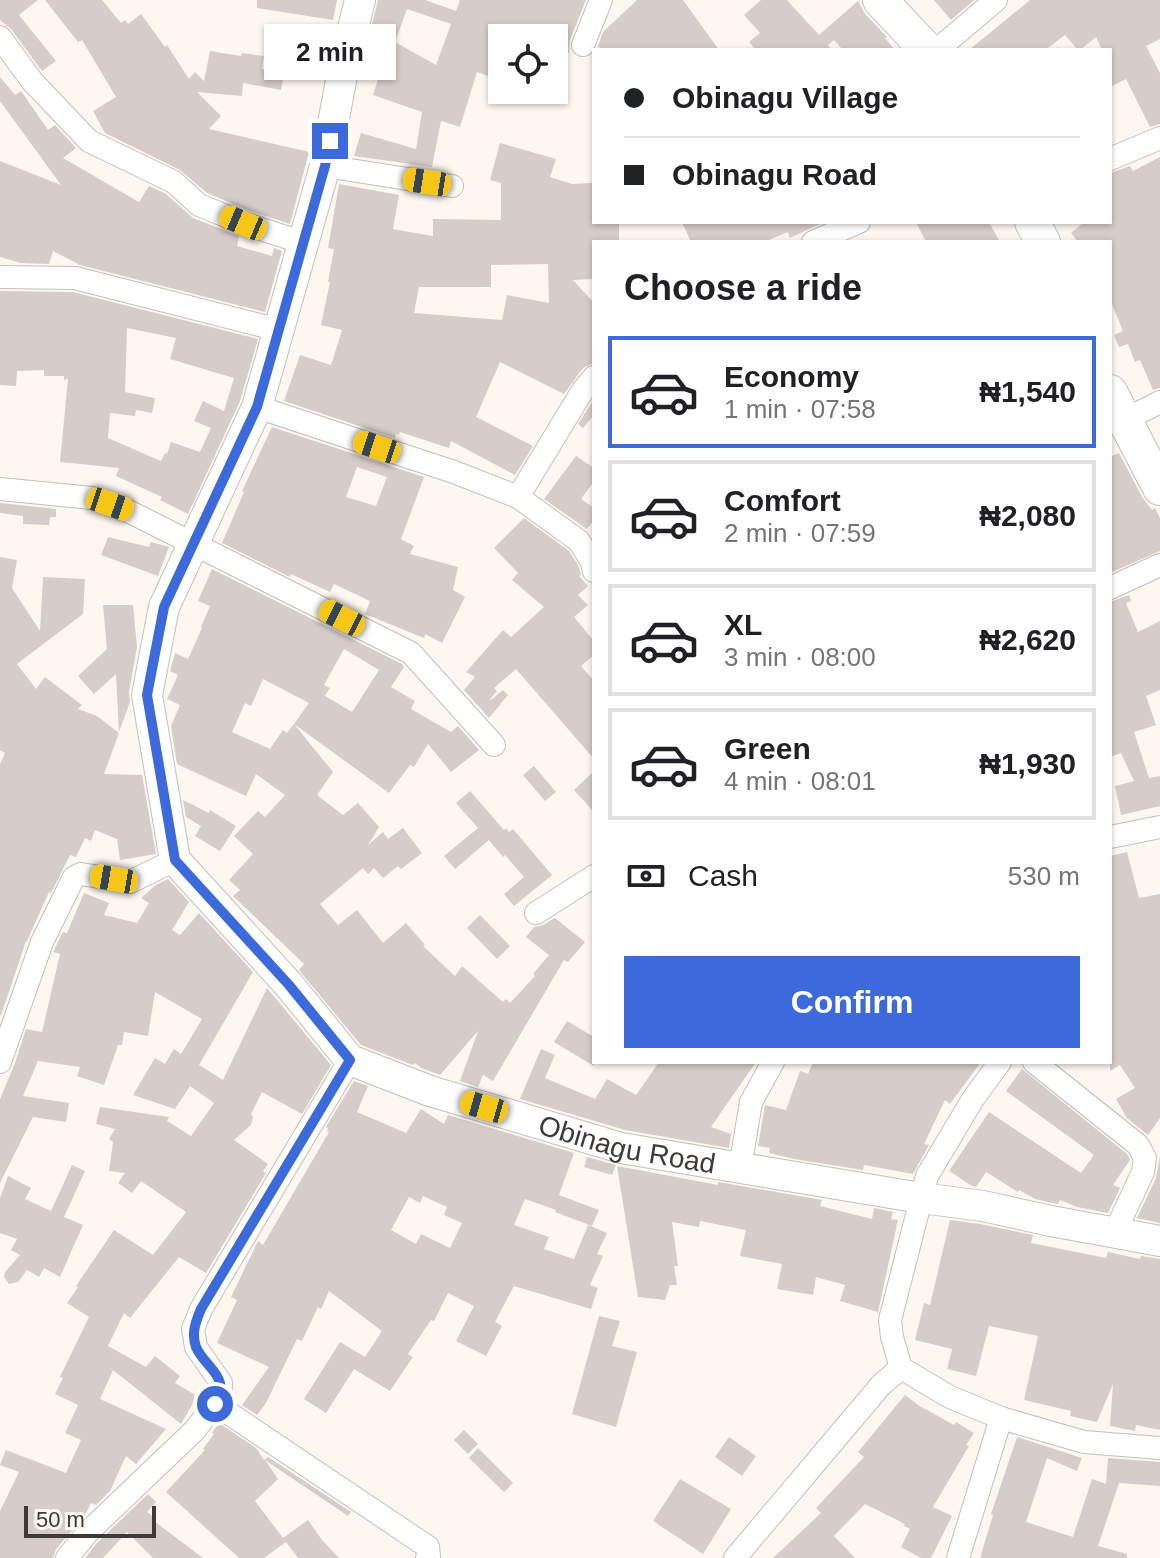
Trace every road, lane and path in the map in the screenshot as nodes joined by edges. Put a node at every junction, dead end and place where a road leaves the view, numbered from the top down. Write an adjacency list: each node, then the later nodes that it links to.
1 (360, 0): 13 (street)
2 (601, 0): 7 (street)
3 (866, 0): 8 (main road)
4 (880, 0): 9 (main road)
5 (996, 0): 10 (street)
6 (0, 37): 17 (street)
7 (583, 45)
8 (910, 48)
9 (925, 48)
10 (939, 48)
11 (1160, 138): 12 (street)
12 (1112, 158)
13 (325, 166): 14 (street); 17 (street)
14 (452, 186)
15 (854, 224): 16 (street)
16 (818, 240)
17 (304, 243): 19 (street)
18 (0, 277): 19 (street)
19 (279, 330): 22 (street)
20 (1112, 370): 23 (main road)
21 (592, 379): 27 (street)
22 (257, 407): 27 (street); 28 (street)
23 (1133, 407): 24 (main road); 25 (main road)
24 (1160, 461)
25 (1160, 488)
26 (0, 489): 28 (street)
27 (518, 497): 29 (street)
28 (194, 544): 32 (street); 35 (street)
29 (592, 562)
30 (1160, 565): 31 (street)
31 (1112, 587)
32 (494, 745)
33 (1160, 827): 34 (street)
34 (1112, 837)
35 (175, 860): 38 (street, Obinagu Road); 39 (street)
36 (592, 877): 37 (street)
37 (536, 913)
38 (350, 1060): 43 (street, Obinagu Road); 48 (street)
39 (0, 1062)
40 (772, 1064): 43 (street)
41 (999, 1064): 44 (street)
42 (1037, 1064): 45 (street)
43 (740, 1168): 44 (street, Obinagu Road)
44 (921, 1198): 45 (street, Obinagu Road); 47 (street)
45 (1115, 1232): 46 (street, Obinagu Road)
46 (1160, 1241)
47 (901, 1368): 49 (street); 53 (street)
48 (215, 1404): 51 (street); 52 (street)
49 (1001, 1418): 50 (street); 54 (street)
50 (1160, 1448)
51 (67, 1558)
52 (427, 1558)
53 (735, 1558)
54 (958, 1558)

